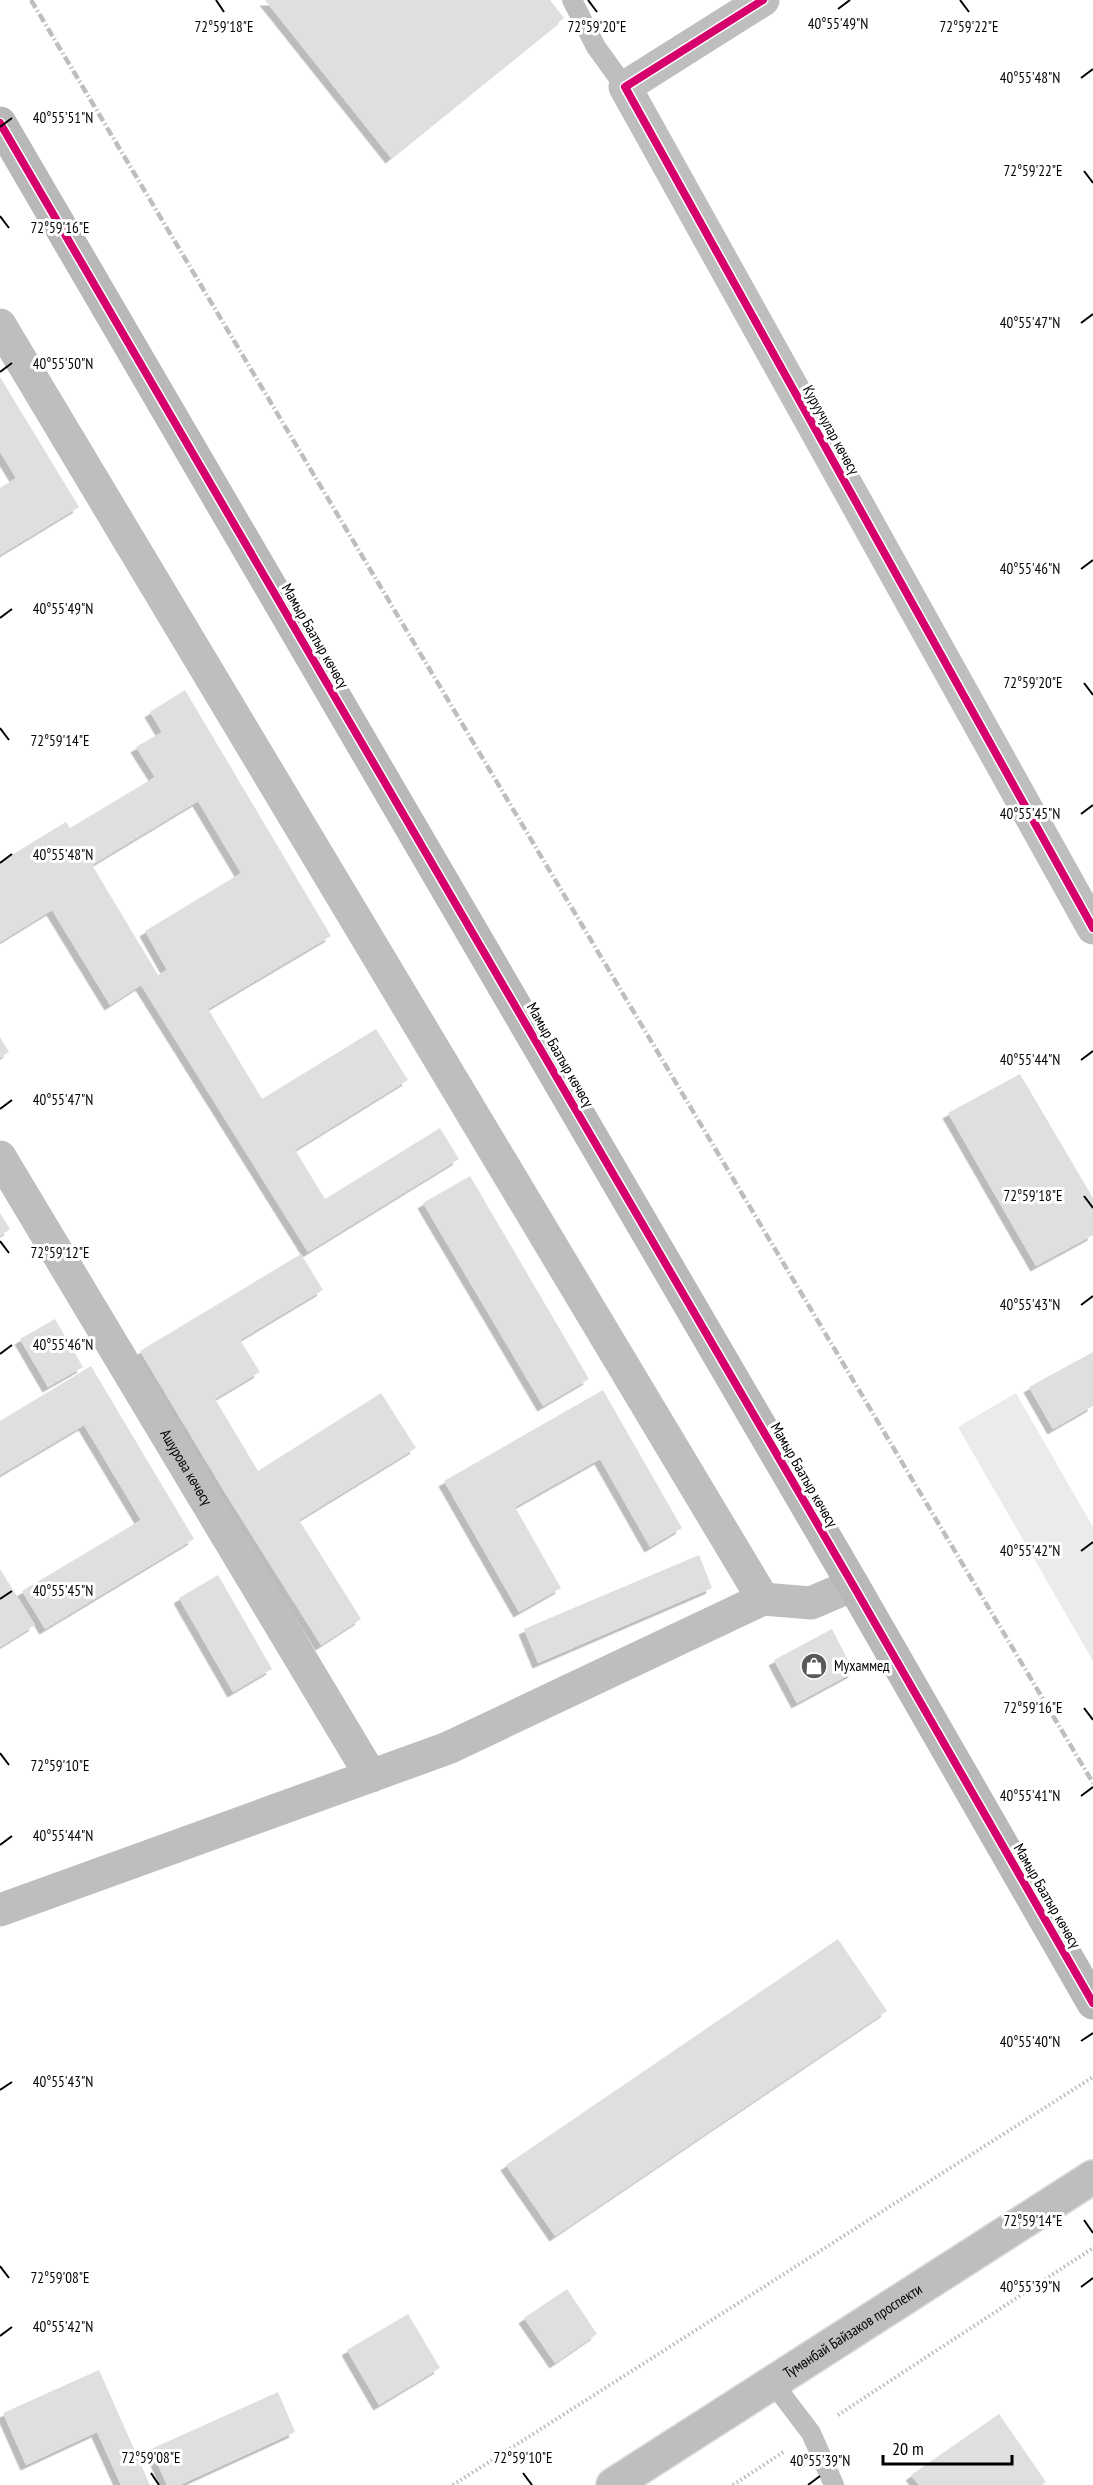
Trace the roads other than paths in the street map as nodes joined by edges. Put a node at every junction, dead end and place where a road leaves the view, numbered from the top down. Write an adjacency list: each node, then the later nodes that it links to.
1 (572, 0): 3 (lane)
2 (763, 0): 3 (main road)
3 (625, 87): 6 (main road, Куруучулар көчөсү)
4 (0, 123): 8 (street, Мамыр Баатыр көчөсү)
5 (0, 325): 9 (main road)
6 (1089, 912)
7 (0, 1157): 10 (main road, Ашурова көчөсү)
8 (853, 1585): 9 (main road); 12 (street, Мамыр Баатыр көчөсү)
9 (764, 1599): 10 (main road)
10 (371, 1776): 11 (main road)
11 (0, 1910)
12 (1093, 2003)
13 (1093, 2177): 14 (main road, Түмөнбай Байзаков проспекти)
14 (773, 2383): 15 (main road, Түмөнбай Байзаков проспекти); 16 (lane)
15 (613, 2485)
16 (834, 2485)

